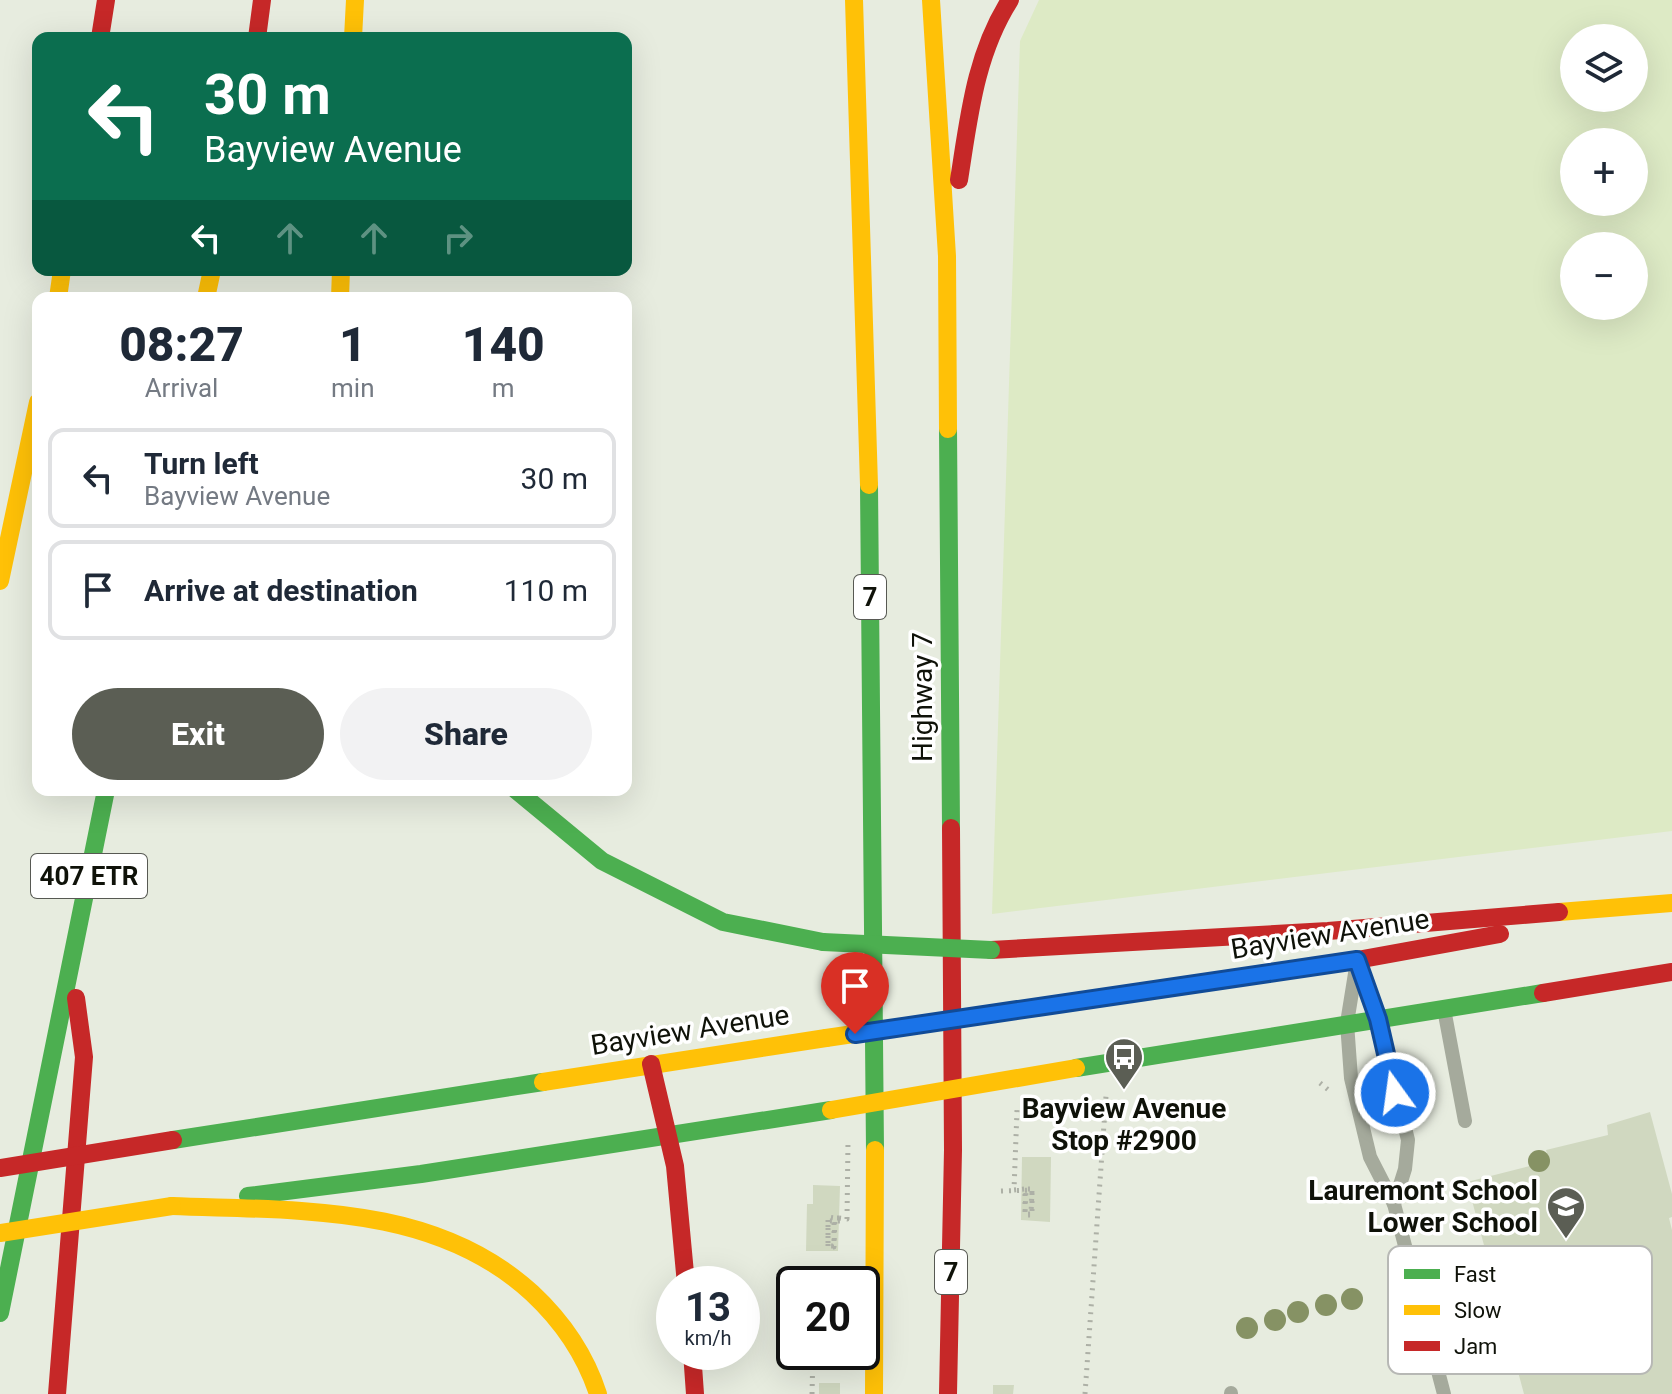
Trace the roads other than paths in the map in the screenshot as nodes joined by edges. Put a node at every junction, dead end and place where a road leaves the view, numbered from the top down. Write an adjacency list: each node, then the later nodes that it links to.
1 (106, 0): 7 (main road)
2 (262, 0): 8 (main road)
3 (355, 0): 9 (main road)
4 (854, 0): 37 (main road, Highway 7 / 7)
5 (931, 0): 10 (main road, Highway 7 / 7)
6 (1010, 0): 10 (main road)
7 (101, 32)
8 (258, 32)
9 (353, 32)
10 (947, 256): 38 (main road, Highway 7 / 7)
11 (32, 430): 12 (main road)
12 (0, 581)
13 (105, 796): 17 (main road, 407 ETR)
14 (523, 796): 15 (main road, bridge)
15 (1672, 903): 16 (main road, Bayview Avenue)
16 (1357, 960): 20 (lane); 21 (lane); 22 (main road, Bayview Avenue, bridge)
17 (71, 961): 31 (main road, 407 ETR); 34 (main road)
18 (1672, 972): 19 (main road)
19 (1444, 1008): 20 (main road); 23 (lane)
20 (1378, 1019): 21 (main road); 26 (lane)
21 (1347, 1023): 24 (main road, bridge); 26 (lane)
22 (651, 1064): 24 (main road); 25 (main road, Bayview Avenue, bridge)
23 (1465, 1121)
24 (668, 1136): 27 (main road); 30 (main road)
25 (0, 1168)
26 (1394, 1204): 29 (lane)
27 (172, 1206): 28 (main road, bridge); 35 (main road)
28 (0, 1233)
29 (1405, 1246)
30 (684, 1266)
31 (0, 1313)
32 (693, 1370): 36 (main road)
33 (1439, 1374): 39 (lane)
34 (57, 1394)
35 (598, 1394)
36 (695, 1394)
37 (874, 1394)
38 (948, 1394)
39 (1444, 1394)

